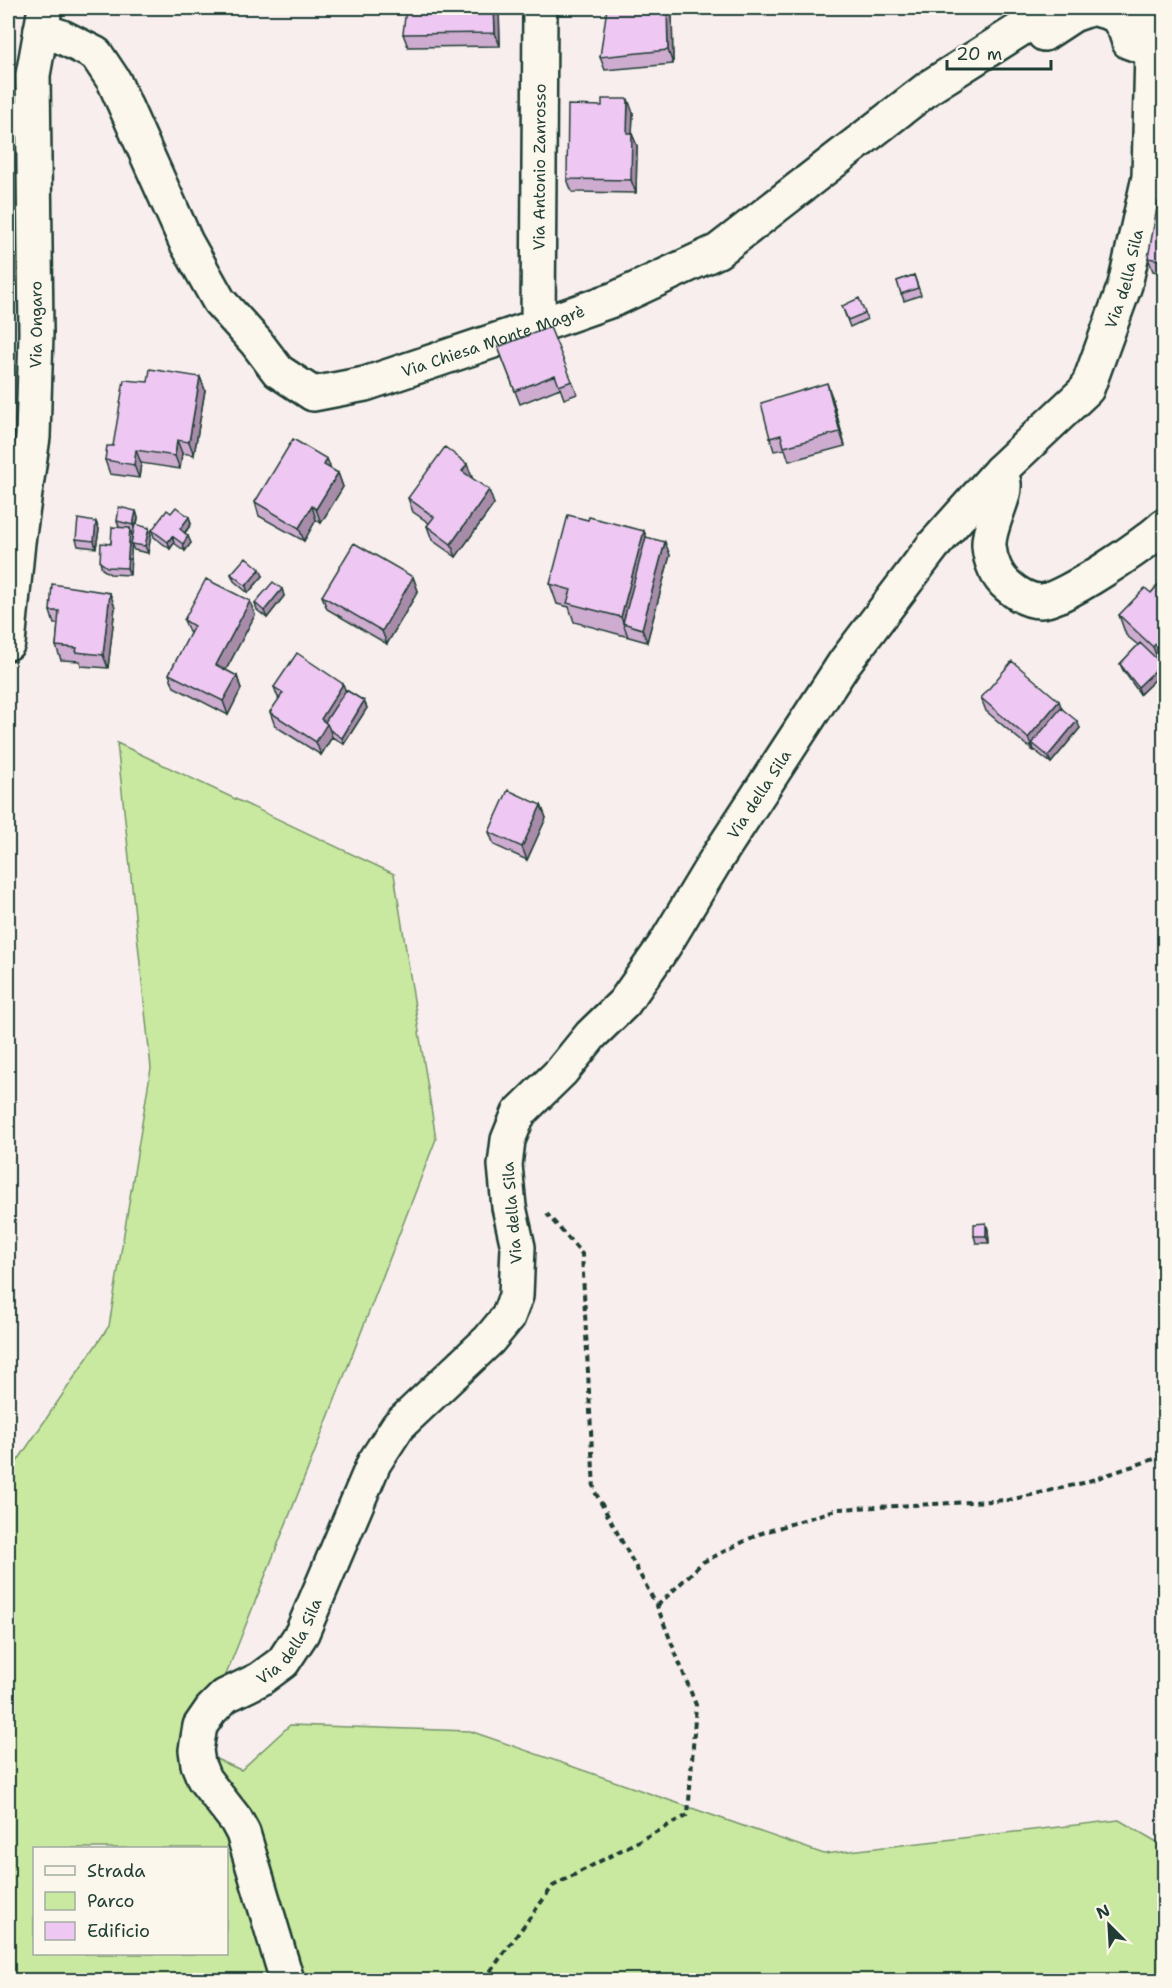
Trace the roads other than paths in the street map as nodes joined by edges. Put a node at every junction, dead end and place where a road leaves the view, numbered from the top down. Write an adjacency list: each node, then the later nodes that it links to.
1 (540, 8): 6 (street, Via Antonio Zanrosso)
2 (1147, 8): 5 (street, Via della Sila)
3 (1035, 12): 5 (street); 6 (street, Via Chiesa Monte Magrè)
4 (41, 14): 6 (street, Via Chiesa Monte Magrè); 9 (street, Via Ongaro)
5 (1152, 50): 7 (street, Via della Sila)
6 (538, 326)
7 (1000, 471): 8 (street); 10 (street, Via della Sila)
8 (1164, 526)
9 (8, 643)
10 (287, 1980)

